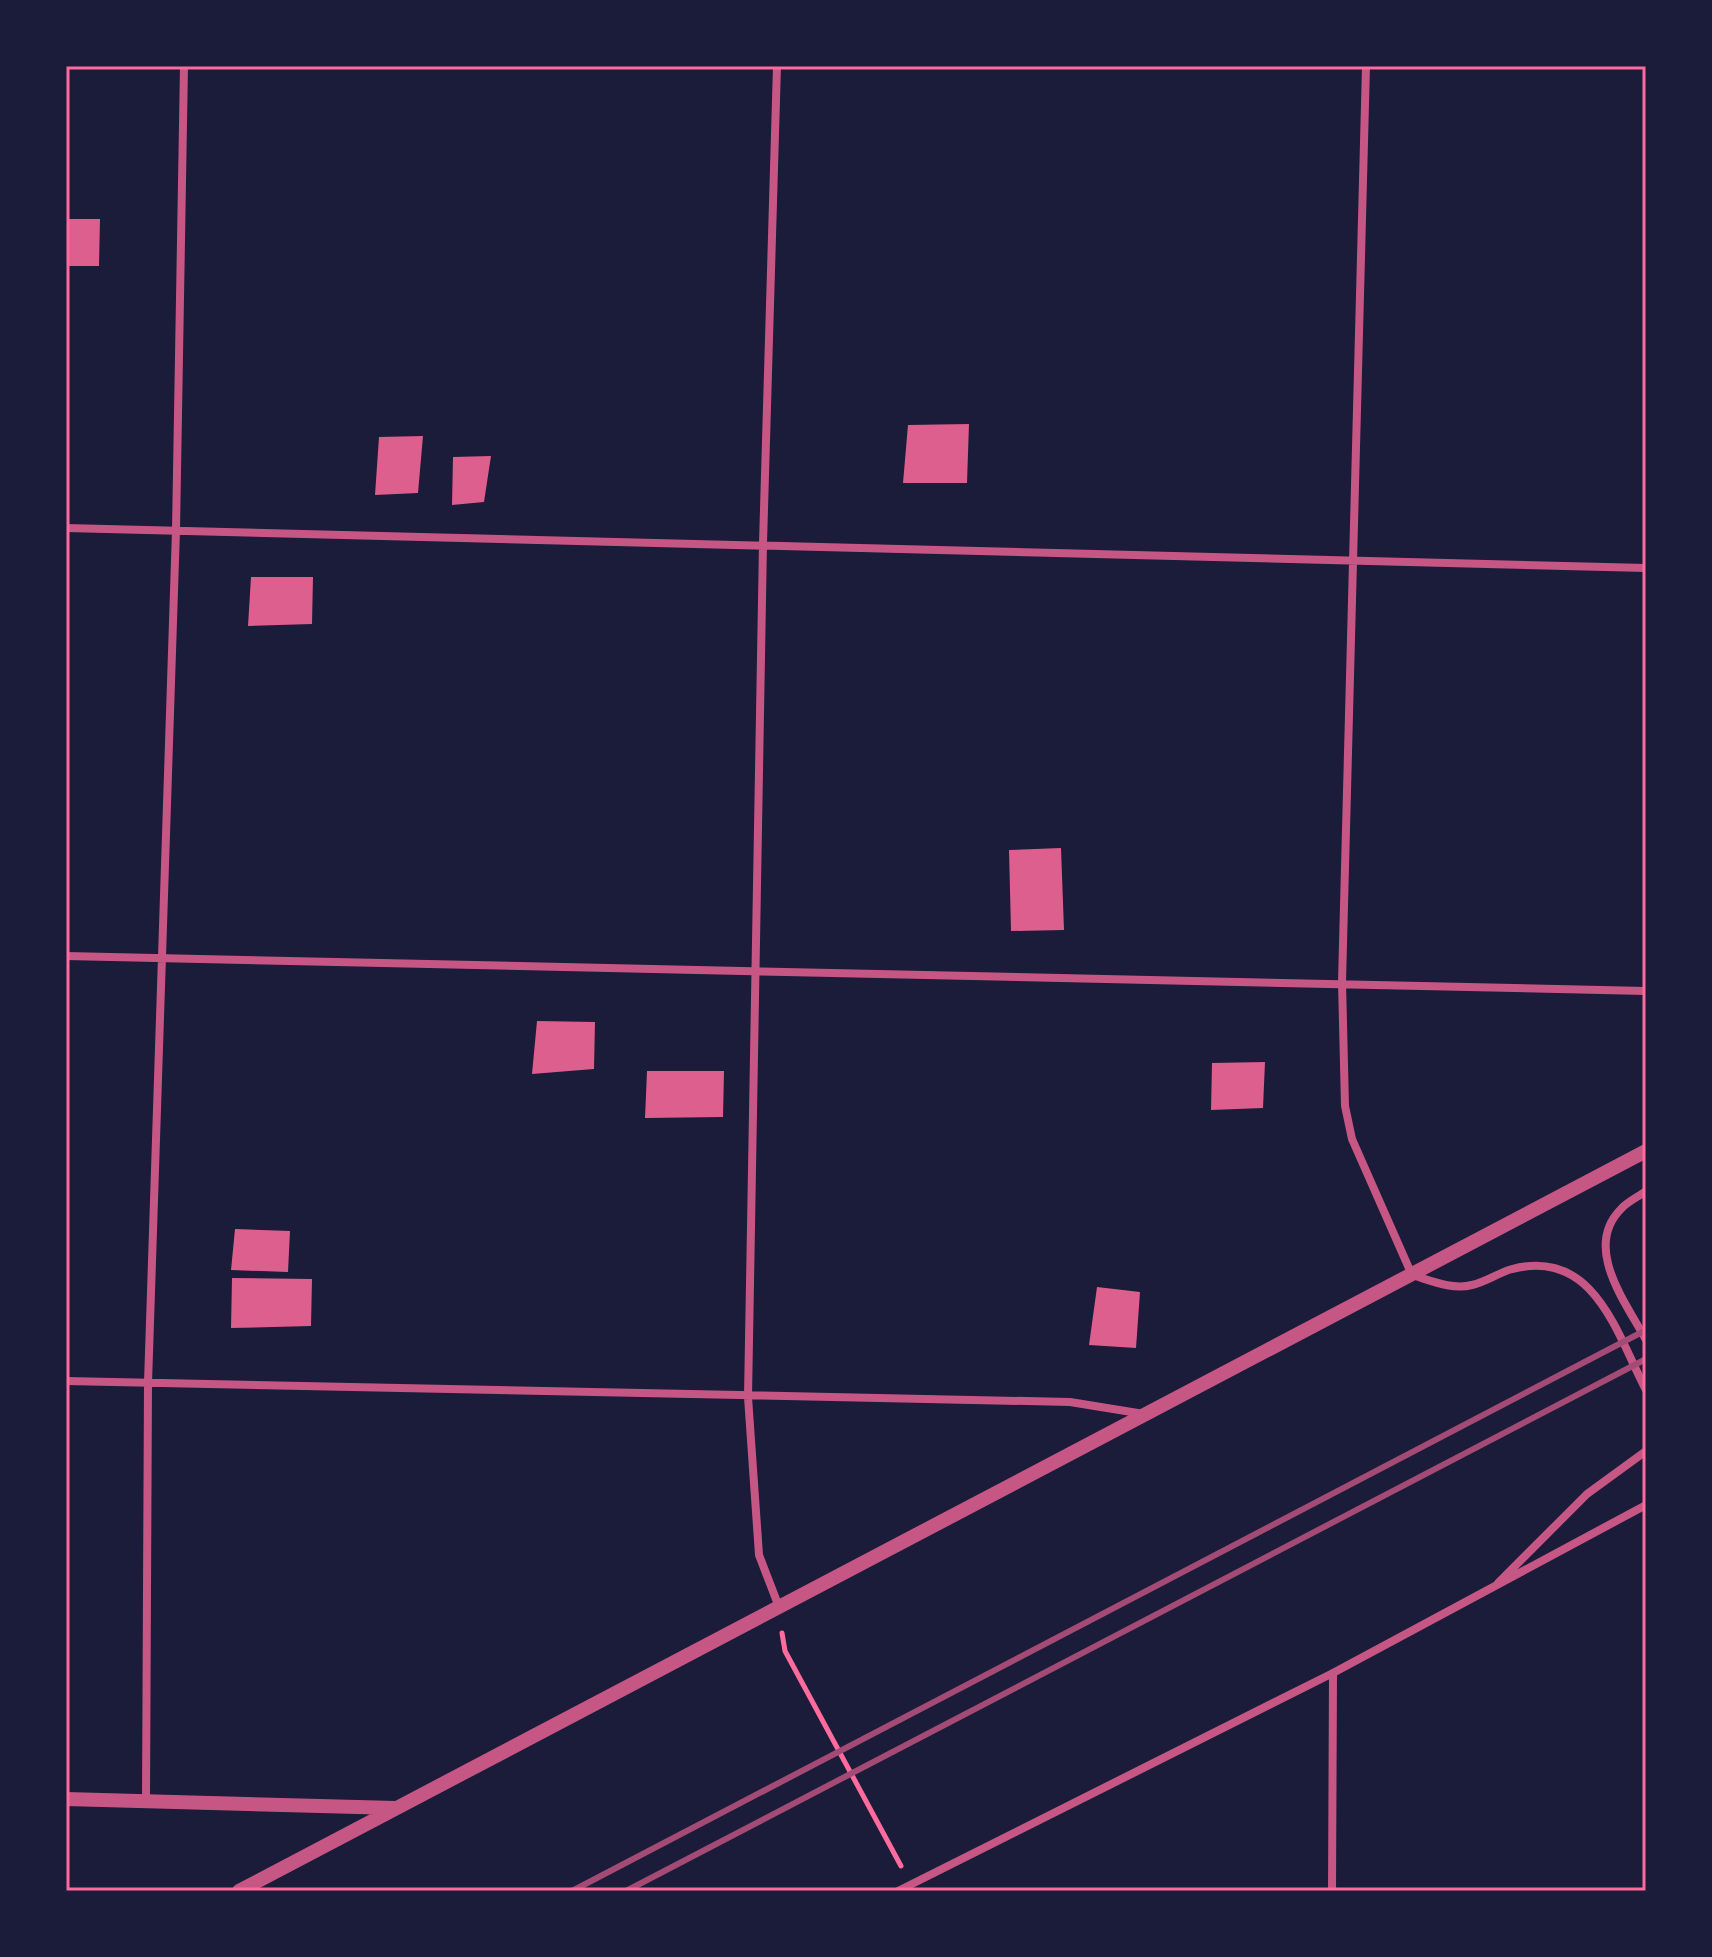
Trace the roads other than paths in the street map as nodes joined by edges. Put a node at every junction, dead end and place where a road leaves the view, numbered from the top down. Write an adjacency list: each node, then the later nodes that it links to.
1 (184, 66): 5 (street)
2 (777, 66): 6 (street)
3 (1366, 66): 7 (street)
4 (66, 528): 5 (street)
5 (176, 530): 6 (street); 10 (street)
6 (763, 543): 7 (street); 11 (street)
7 (1355, 561): 8 (street); 12 (street)
8 (1646, 568)
9 (66, 956): 10 (street)
10 (162, 958): 11 (street); 19 (street)
11 (755, 970): 12 (street); 21 (street)
12 (1342, 982): 13 (street); 16 (street)
13 (1646, 991)
14 (1646, 1151): 16 (street)
15 (1646, 1191): 17 (street)
16 (1412, 1275): 20 (street); 22 (street)
17 (1646, 1340)
18 (66, 1381): 19 (street)
19 (148, 1383): 21 (street); 29 (street)
20 (1646, 1390)
21 (748, 1397): 22 (street); 26 (street)
22 (1149, 1415): 26 (street)
23 (1646, 1451): 25 (street)
24 (1646, 1505): 25 (street)
25 (1492, 1588): 27 (street)
26 (779, 1607): 30 (street)
27 (1333, 1673): 32 (street); 33 (street)
28 (66, 1799): 29 (street)
29 (146, 1800): 30 (street)
30 (396, 1808): 31 (street)
31 (239, 1891)
32 (898, 1891)
33 (1332, 1891)

